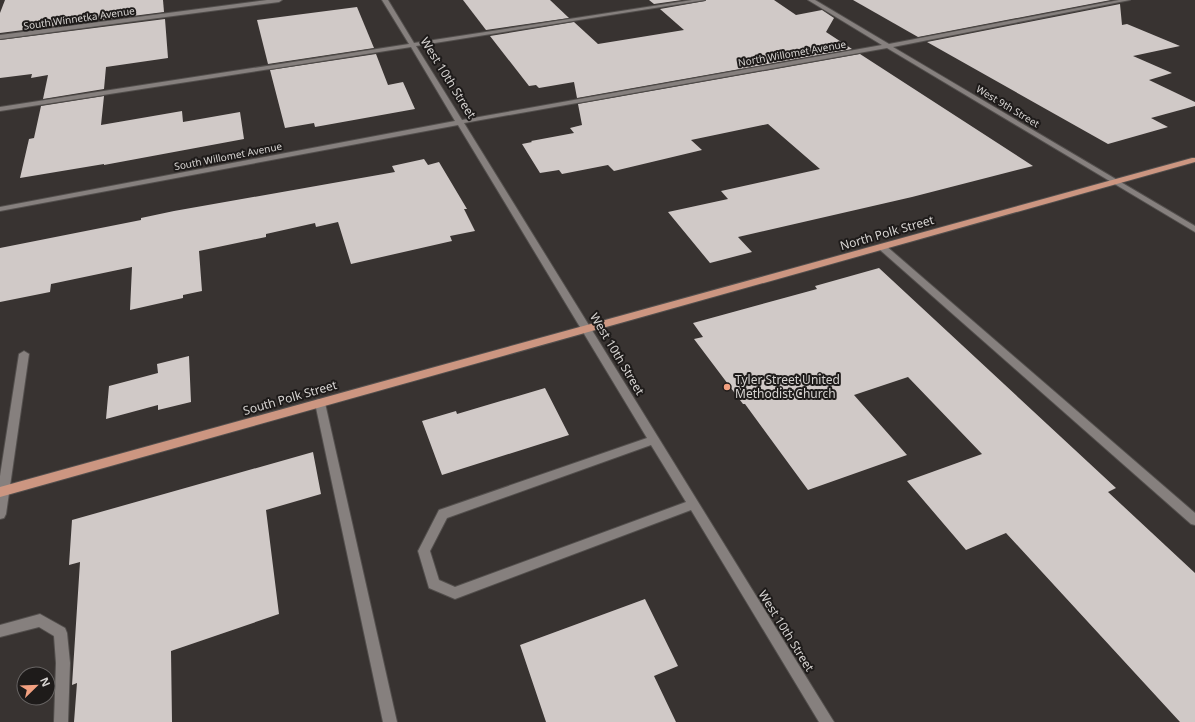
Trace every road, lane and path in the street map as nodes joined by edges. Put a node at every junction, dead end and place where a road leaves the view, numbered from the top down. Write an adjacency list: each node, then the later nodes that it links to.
1 (279, 0): 6 (street, South Winnetka Avenue)
2 (385, 0): 7 (street, West 10th Street)
3 (702, 0): 7 (street)
4 (811, 0): 8 (street, West 9th Street)
5 (1127, 0): 8 (street, North Willomet Avenue)
6 (0, 37)
7 (412, 45): 9 (street); 10 (street, West 10th Street)
8 (888, 46): 10 (street, North Willomet Avenue); 12 (street, West 9th Street)
9 (0, 109)
10 (460, 122): 13 (street, South Willomet Avenue); 16 (street, West 10th Street)
11 (1195, 160): 12 (main road, North Polk Street)
12 (1114, 181): 14 (street, West 9th Street); 15 (main road, North Polk Street)
13 (0, 209)
14 (1195, 230)
15 (882, 247): 16 (main road, North Polk Street); 23 (street)
16 (586, 328): 18 (main road, South Polk Street); 19 (street, West 10th Street)
17 (24, 354): 20 (street)
18 (320, 403): 20 (main road, South Polk Street); 26 (street)
19 (654, 440): 21 (street, West 10th Street); 21 (street)
20 (2, 492): 22 (street)
21 (694, 504): 27 (street, West 10th Street)
22 (0, 514)
23 (1195, 520)
24 (0, 631): 25 (street)
25 (61, 722)
26 (390, 722)
27 (827, 722)

